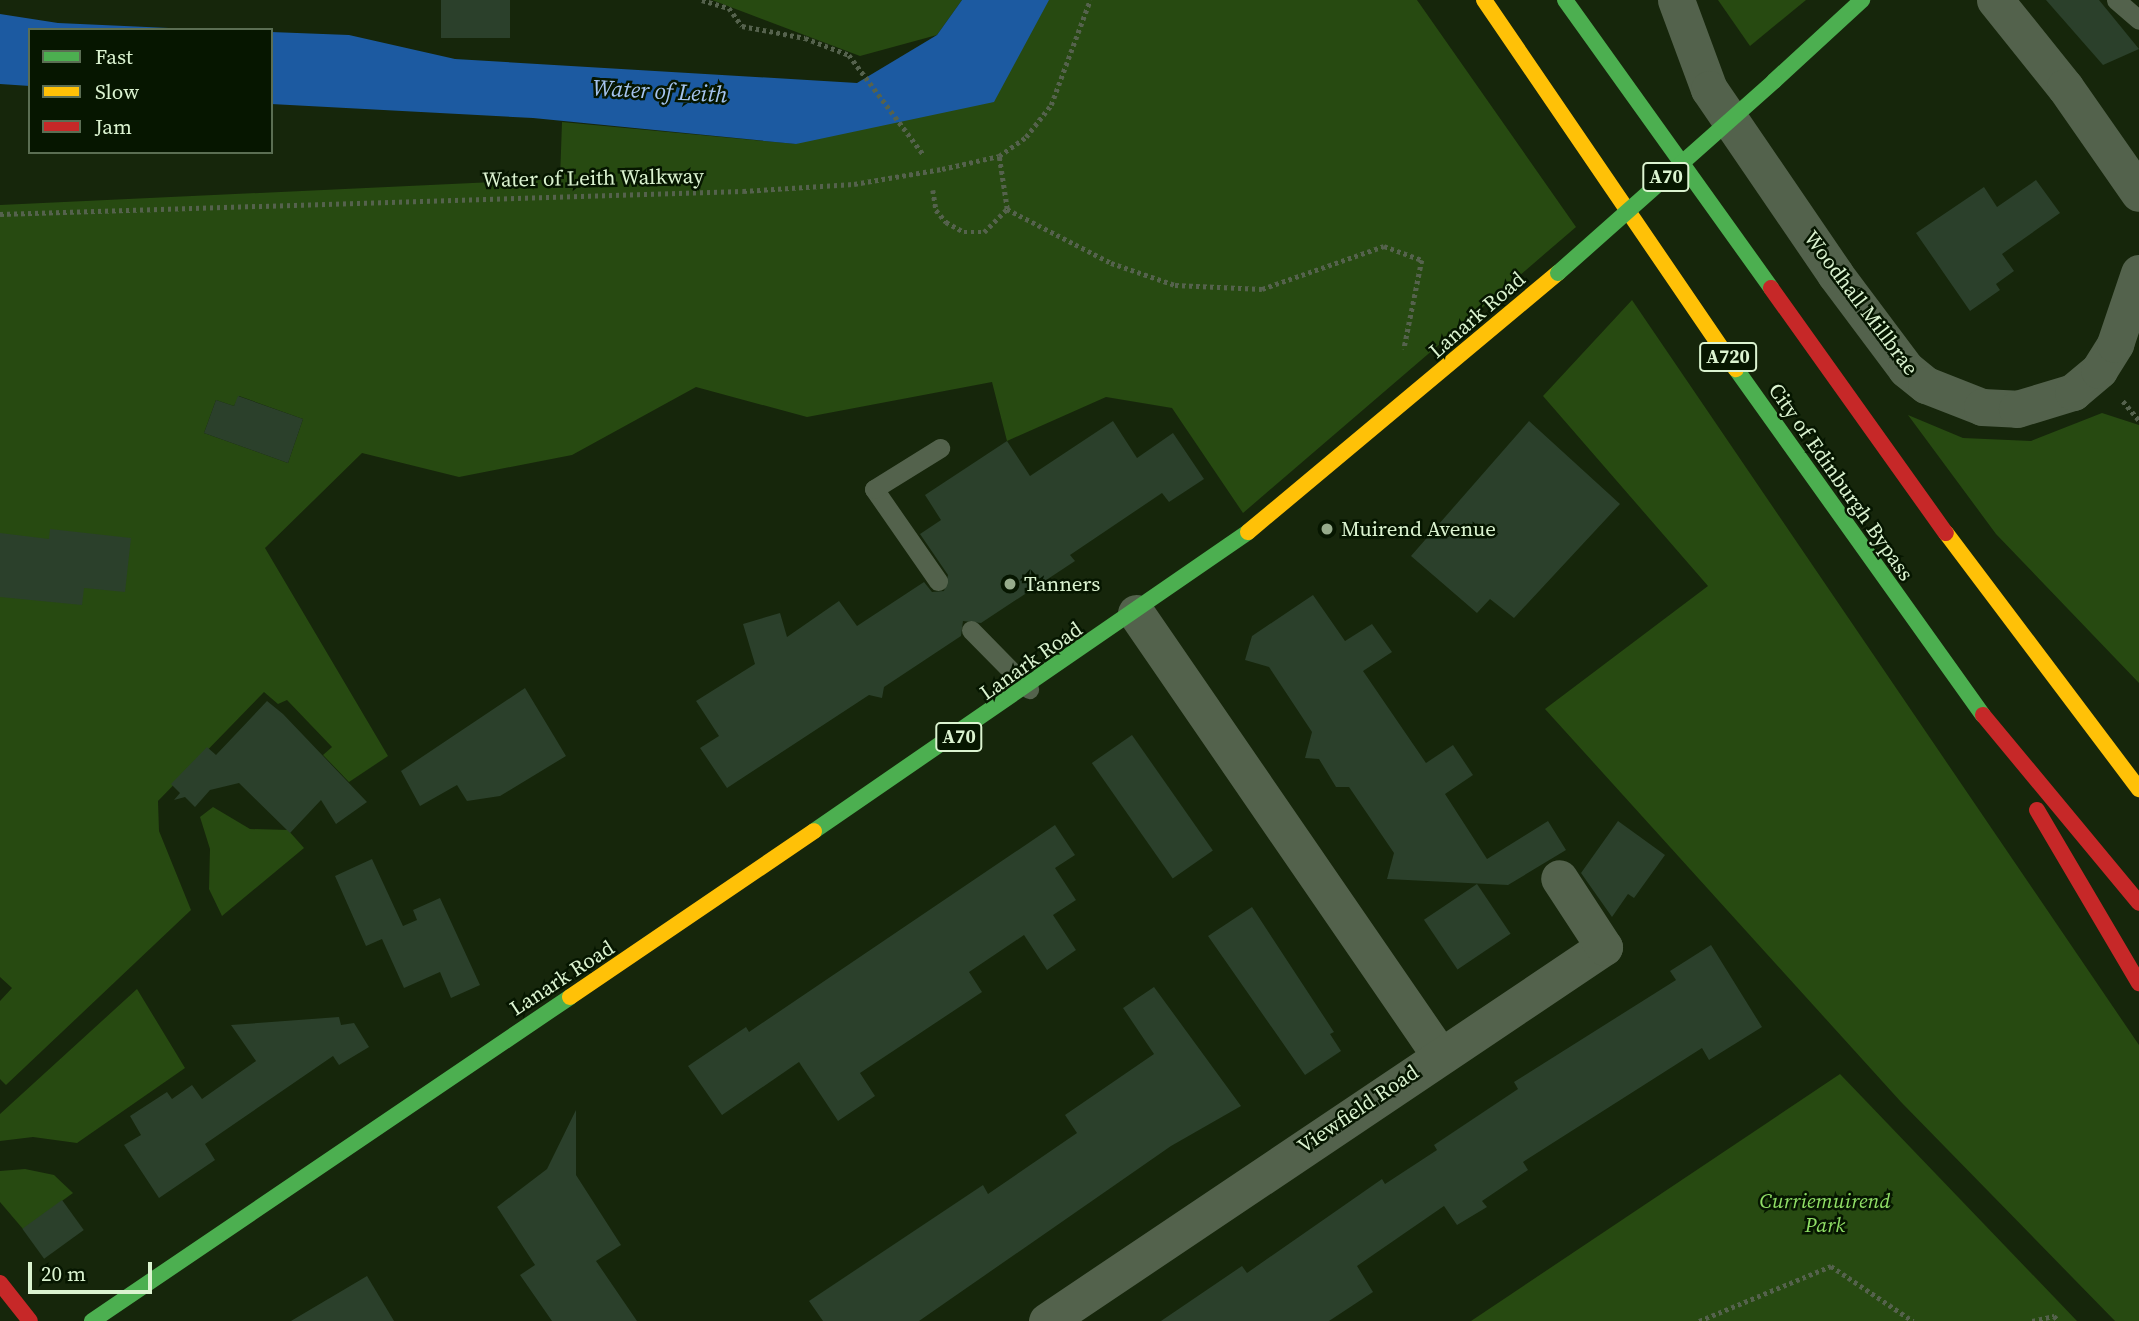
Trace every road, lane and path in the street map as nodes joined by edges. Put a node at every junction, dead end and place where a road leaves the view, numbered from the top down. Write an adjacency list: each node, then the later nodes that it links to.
1 (702, 0): 10 (path)
2 (1090, 0): 11 (path, Water of Leith Walkway)
3 (1484, 0): 24 (main road, City of Edinburgh Bypass / A720)
4 (1565, 0): 22 (main road)
5 (1676, 0): 16 (street, Woodhall Millbrae)
6 (1862, 0): 17 (main road, Lanark Road / A70, bridge)
7 (1995, 0): 13 (street)
8 (2116, 0): 9 (lane)
9 (2139, 20)
10 (923, 153)
11 (999, 156): 14 (path); 15 (path, Water of Leith Walkway)
12 (933, 190): 14 (path)
13 (2139, 193)
14 (1007, 209): 17 (path)
15 (0, 214)
16 (2139, 273)
17 (1417, 395): 20 (main road, Lanark Road / A70)
18 (940, 448): 19 (lane)
19 (938, 581)
20 (1136, 613): 23 (main road, Lanark Road / A70); 30 (street)
21 (971, 630): 23 (lane)
22 (2038, 662): 25 (main road); 26 (main road)
23 (1029, 688): 33 (main road, Lanark Road / A70)
24 (1979, 710): 28 (main road, City of Edinburgh Bypass / A720); 29 (main road)
25 (2139, 758)
26 (2139, 789)
27 (1559, 878): 30 (street, Viewfield Road)
28 (2139, 903)
29 (2139, 983)
30 (1439, 1054): 34 (street, Viewfield Road)
31 (0, 1283): 32 (main road)
32 (30, 1321)
33 (92, 1321)
34 (1047, 1321)
35 (1699, 1321): 36 (path)
36 (1913, 1321)
37 (2032, 1321): 38 (path)
38 (2059, 1321)

